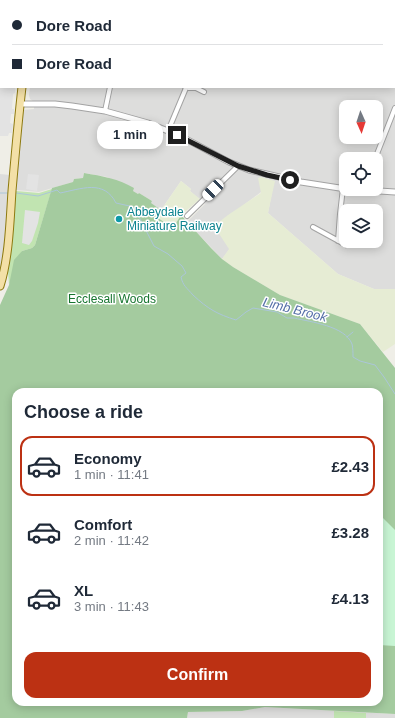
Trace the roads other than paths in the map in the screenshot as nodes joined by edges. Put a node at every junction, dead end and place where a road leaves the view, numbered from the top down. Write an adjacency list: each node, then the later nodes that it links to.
1 (22, 88): 5 (main road)
2 (110, 88): 7 (street)
3 (185, 88): 4 (street); 8 (street)
4 (204, 92)
5 (20, 104): 7 (street); 18 (main road)
6 (395, 108): 9 (street)
7 (105, 111): 8 (street)
8 (168, 131): 10 (street)
9 (377, 152)
10 (238, 166): 11 (street); 15 (street)
11 (339, 188)
12 (383, 191): 13 (street)
13 (395, 192)
14 (343, 196): 17 (street)
15 (187, 216)
16 (313, 227): 17 (street)
17 (338, 241)
18 (0, 286)

